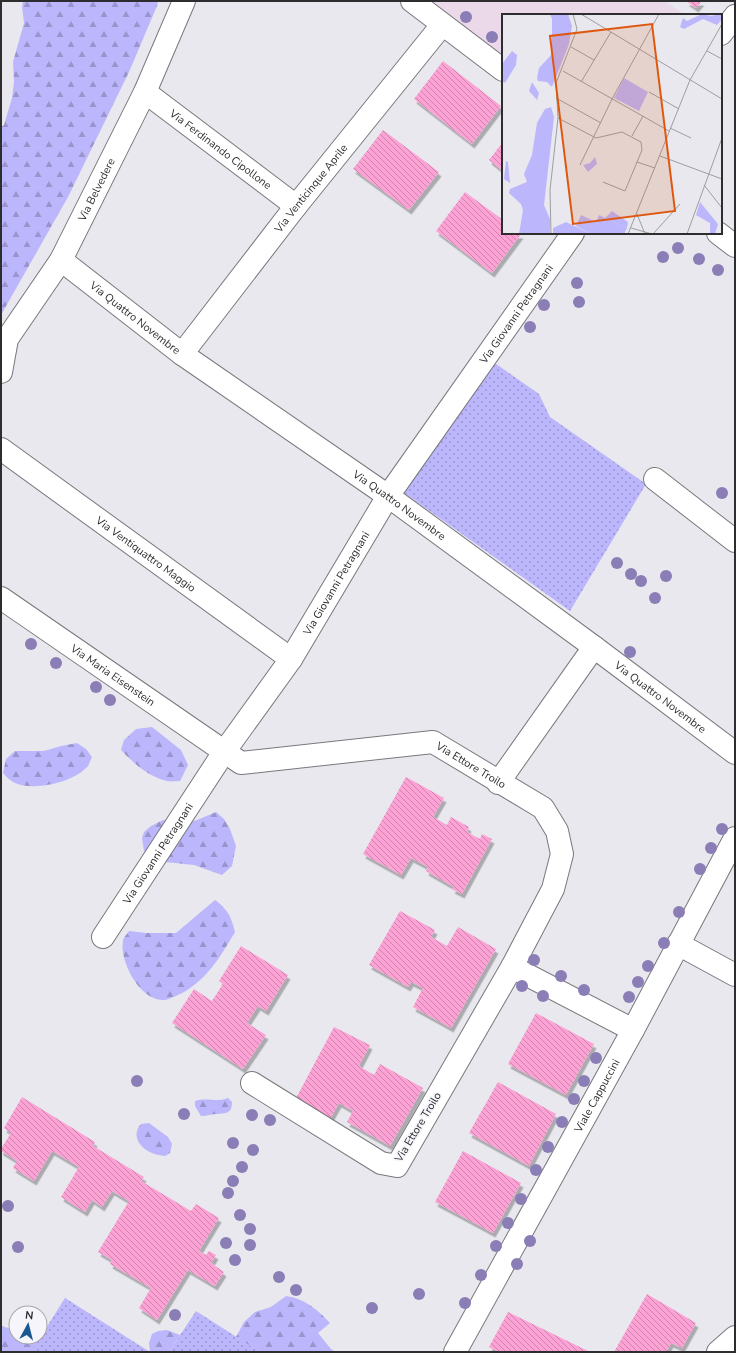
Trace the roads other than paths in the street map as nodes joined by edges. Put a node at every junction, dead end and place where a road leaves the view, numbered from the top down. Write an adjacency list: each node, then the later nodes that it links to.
1 (184, 1): 7 (street, Via Belvedere)
2 (412, 1): 4 (street)
3 (735, 16): 5 (street)
4 (442, 25): 6 (street); 8 (street, Via Venticinque Aprile)
5 (722, 33)
6 (502, 69)
7 (145, 92): 8 (street, Via Ferdinando Cipollone); 12 (street, Via Belvedere)
8 (296, 206): 13 (street, Via Venticinque Aprile)
9 (573, 234): 17 (street, Via Giovanni Petragnani)
10 (719, 234): 11 (street)
11 (735, 246)
12 (61, 260): 13 (street, Via Quattro Novembre); 14 (street, Via Belvedere)
13 (182, 354): 17 (street, Via Quattro Novembre)
14 (1, 372)
15 (1, 449): 21 (street, Via Ventiquattro Maggio)
16 (655, 479): 18 (street)
17 (388, 496): 20 (street, Via Quattro Novembre); 21 (street, Via Giovanni Petragnani)
18 (735, 541)
19 (1, 598): 22 (street, Via Maria Eisenstein)
20 (594, 647): 23 (street, Via Quattro Novembre); 24 (street)
21 (291, 659): 22 (street, Via Giovanni Petragnani)
22 (224, 752): 24 (street, Via Ettore Troilo); 26 (street, Via Giovanni Petragnani)
23 (735, 753)
24 (498, 782): 28 (street, Via Ettore Troilo)
25 (735, 838): 27 (street, Viale Cappuccini)
26 (103, 937)
27 (678, 944): 29 (street); 30 (street, Viale Cappuccini)
28 (512, 967): 30 (street); 31 (street, Via Ettore Troilo)
29 (735, 975)
30 (633, 1030): 33 (street, Viale Cappuccini)
31 (252, 1084)
32 (735, 1337): 34 (street)
33 (460, 1348)
34 (718, 1352)

